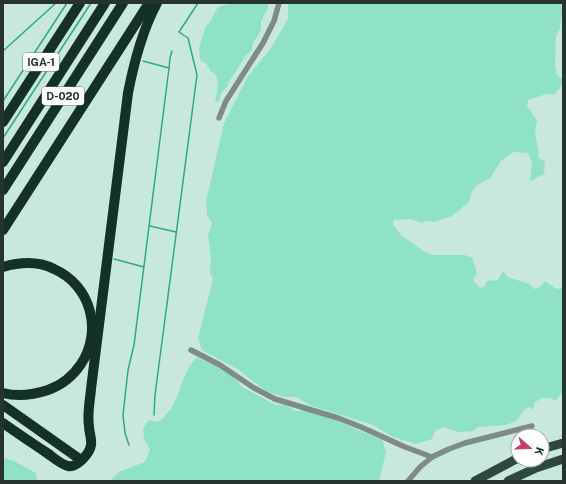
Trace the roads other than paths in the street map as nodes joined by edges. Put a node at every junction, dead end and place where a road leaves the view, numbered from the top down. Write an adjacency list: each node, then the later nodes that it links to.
1 (80, 3): 8 (highway, IGA-1)
2 (105, 3): 9 (highway, D-020)
3 (123, 3): 10 (highway, D-020)
4 (149, 3): 11 (highway)
5 (157, 3): 21 (highway)
6 (279, 3): 7 (street)
7 (219, 118)
8 (3, 122)
9 (3, 162)
10 (3, 190)
11 (3, 230)
12 (3, 267): 14 (highway)
13 (191, 350): 20 (street)
14 (3, 393)
15 (3, 405): 21 (highway)
16 (3, 423): 21 (highway)
17 (532, 426): 20 (street)
18 (563, 444): 19 (main road)
19 (550, 447)
20 (432, 457): 24 (street)
21 (81, 460)
22 (563, 460): 26 (main road)
23 (510, 462): 25 (main road)
24 (408, 481)
25 (475, 481)
26 (508, 481)

